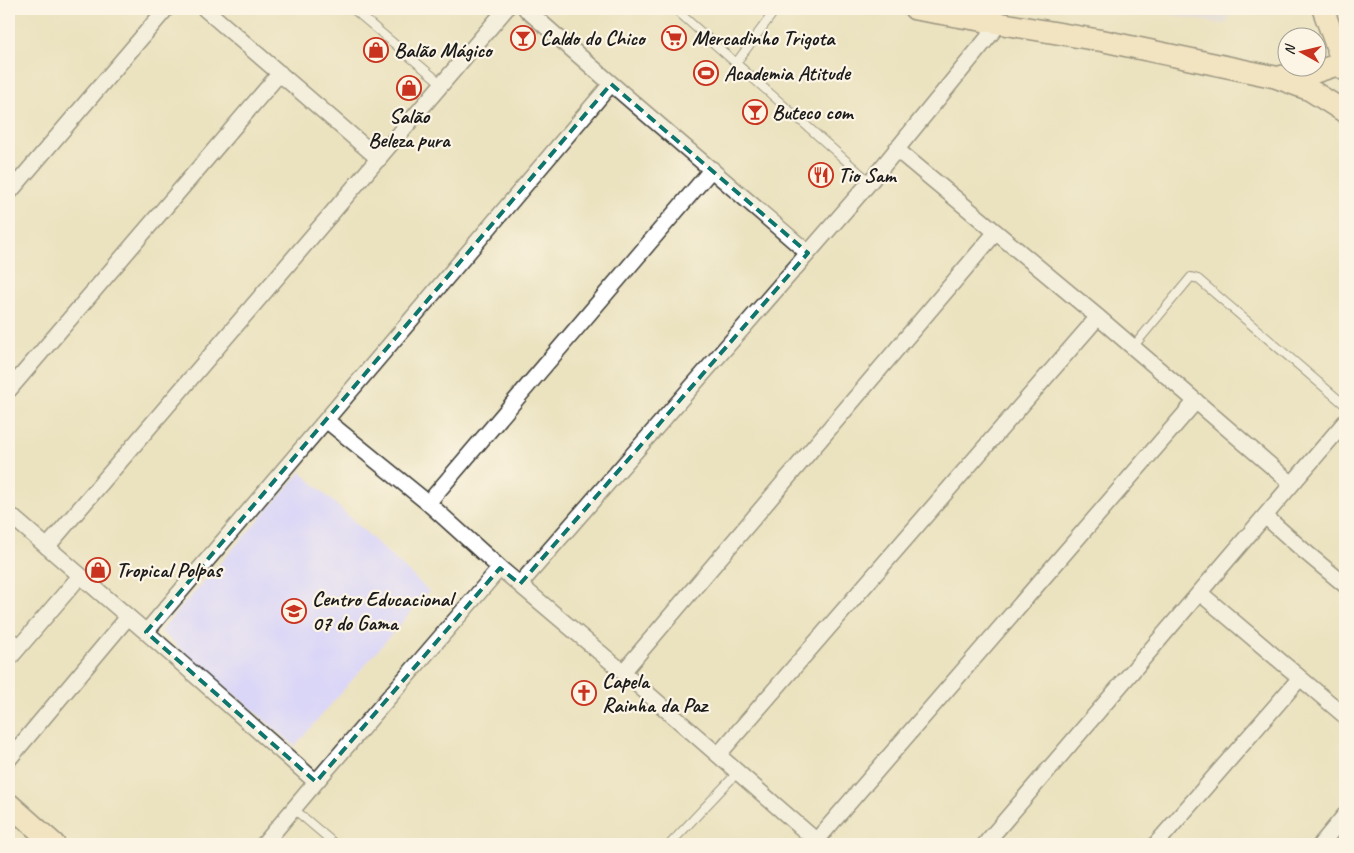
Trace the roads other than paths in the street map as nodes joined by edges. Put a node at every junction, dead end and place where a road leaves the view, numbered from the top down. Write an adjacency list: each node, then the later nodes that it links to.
1 (166, 9): 23 (street)
2 (205, 9): 14 (street)
3 (353, 9): 16 (lane)
4 (506, 9): 16 (street)
5 (526, 9): 17 (street)
6 (675, 9): 12 (lane)
7 (776, 9): 12 (lane)
8 (915, 9): 10 (street)
9 (1323, 9): 13 (street)
10 (938, 11): 11 (street)
11 (999, 24): 15 (street); 19 (street)
12 (736, 63): 22 (lane)
13 (1344, 66): 15 (street)
14 (280, 73): 20 (street); 28 (street)
15 (1275, 77): 18 (street)
16 (442, 84): 20 (street)
17 (611, 84): 21 (street); 31 (street)
18 (1345, 112)
19 (896, 149): 22 (street); 24 (street)
20 (379, 159): 37 (street)
21 (712, 169): 25 (street); 34 (street)
22 (870, 182): 25 (street)
23 (9, 193)
24 (996, 232): 26 (street); 48 (street)
25 (808, 253): 40 (street)
26 (1098, 317): 27 (street); 51 (street)
27 (1133, 347): 29 (street); 30 (lane)
28 (9, 390)
29 (1196, 401): 33 (street); 59 (street)
30 (1345, 405)
31 (326, 420): 34 (street); 44 (street)
32 (1345, 422): 33 (street)
33 (1292, 484): 36 (street)
34 (428, 503): 38 (street)
35 (9, 514): 37 (street)
36 (1265, 516): 41 (street); 42 (street)
37 (47, 548): 39 (street)
38 (500, 568): 40 (street); 54 (street)
39 (80, 576): 43 (street); 46 (street)
40 (520, 584): 48 (street)
41 (1345, 585)
42 (1200, 593): 49 (street); 63 (street)
43 (128, 618): 44 (street); 52 (street)
44 (146, 632): 54 (street)
45 (9, 634): 46 (lane)
46 (21, 645): 47 (street)
47 (9, 659)
48 (623, 672): 51 (street)
49 (1300, 678): 50 (street); 64 (street)
50 (1345, 716)
51 (718, 756): 53 (street)
52 (9, 759)
53 (738, 772): 59 (street); 62 (lane)
54 (316, 782): 56 (street)
55 (9, 804): 60 (street)
56 (294, 809): 58 (street); 61 (lane)
57 (1345, 815): 65 (street)
58 (272, 842)
59 (818, 843)
60 (54, 844)
61 (335, 844)
62 (670, 844)
63 (985, 844)
64 (1156, 844)
65 (1320, 844)

